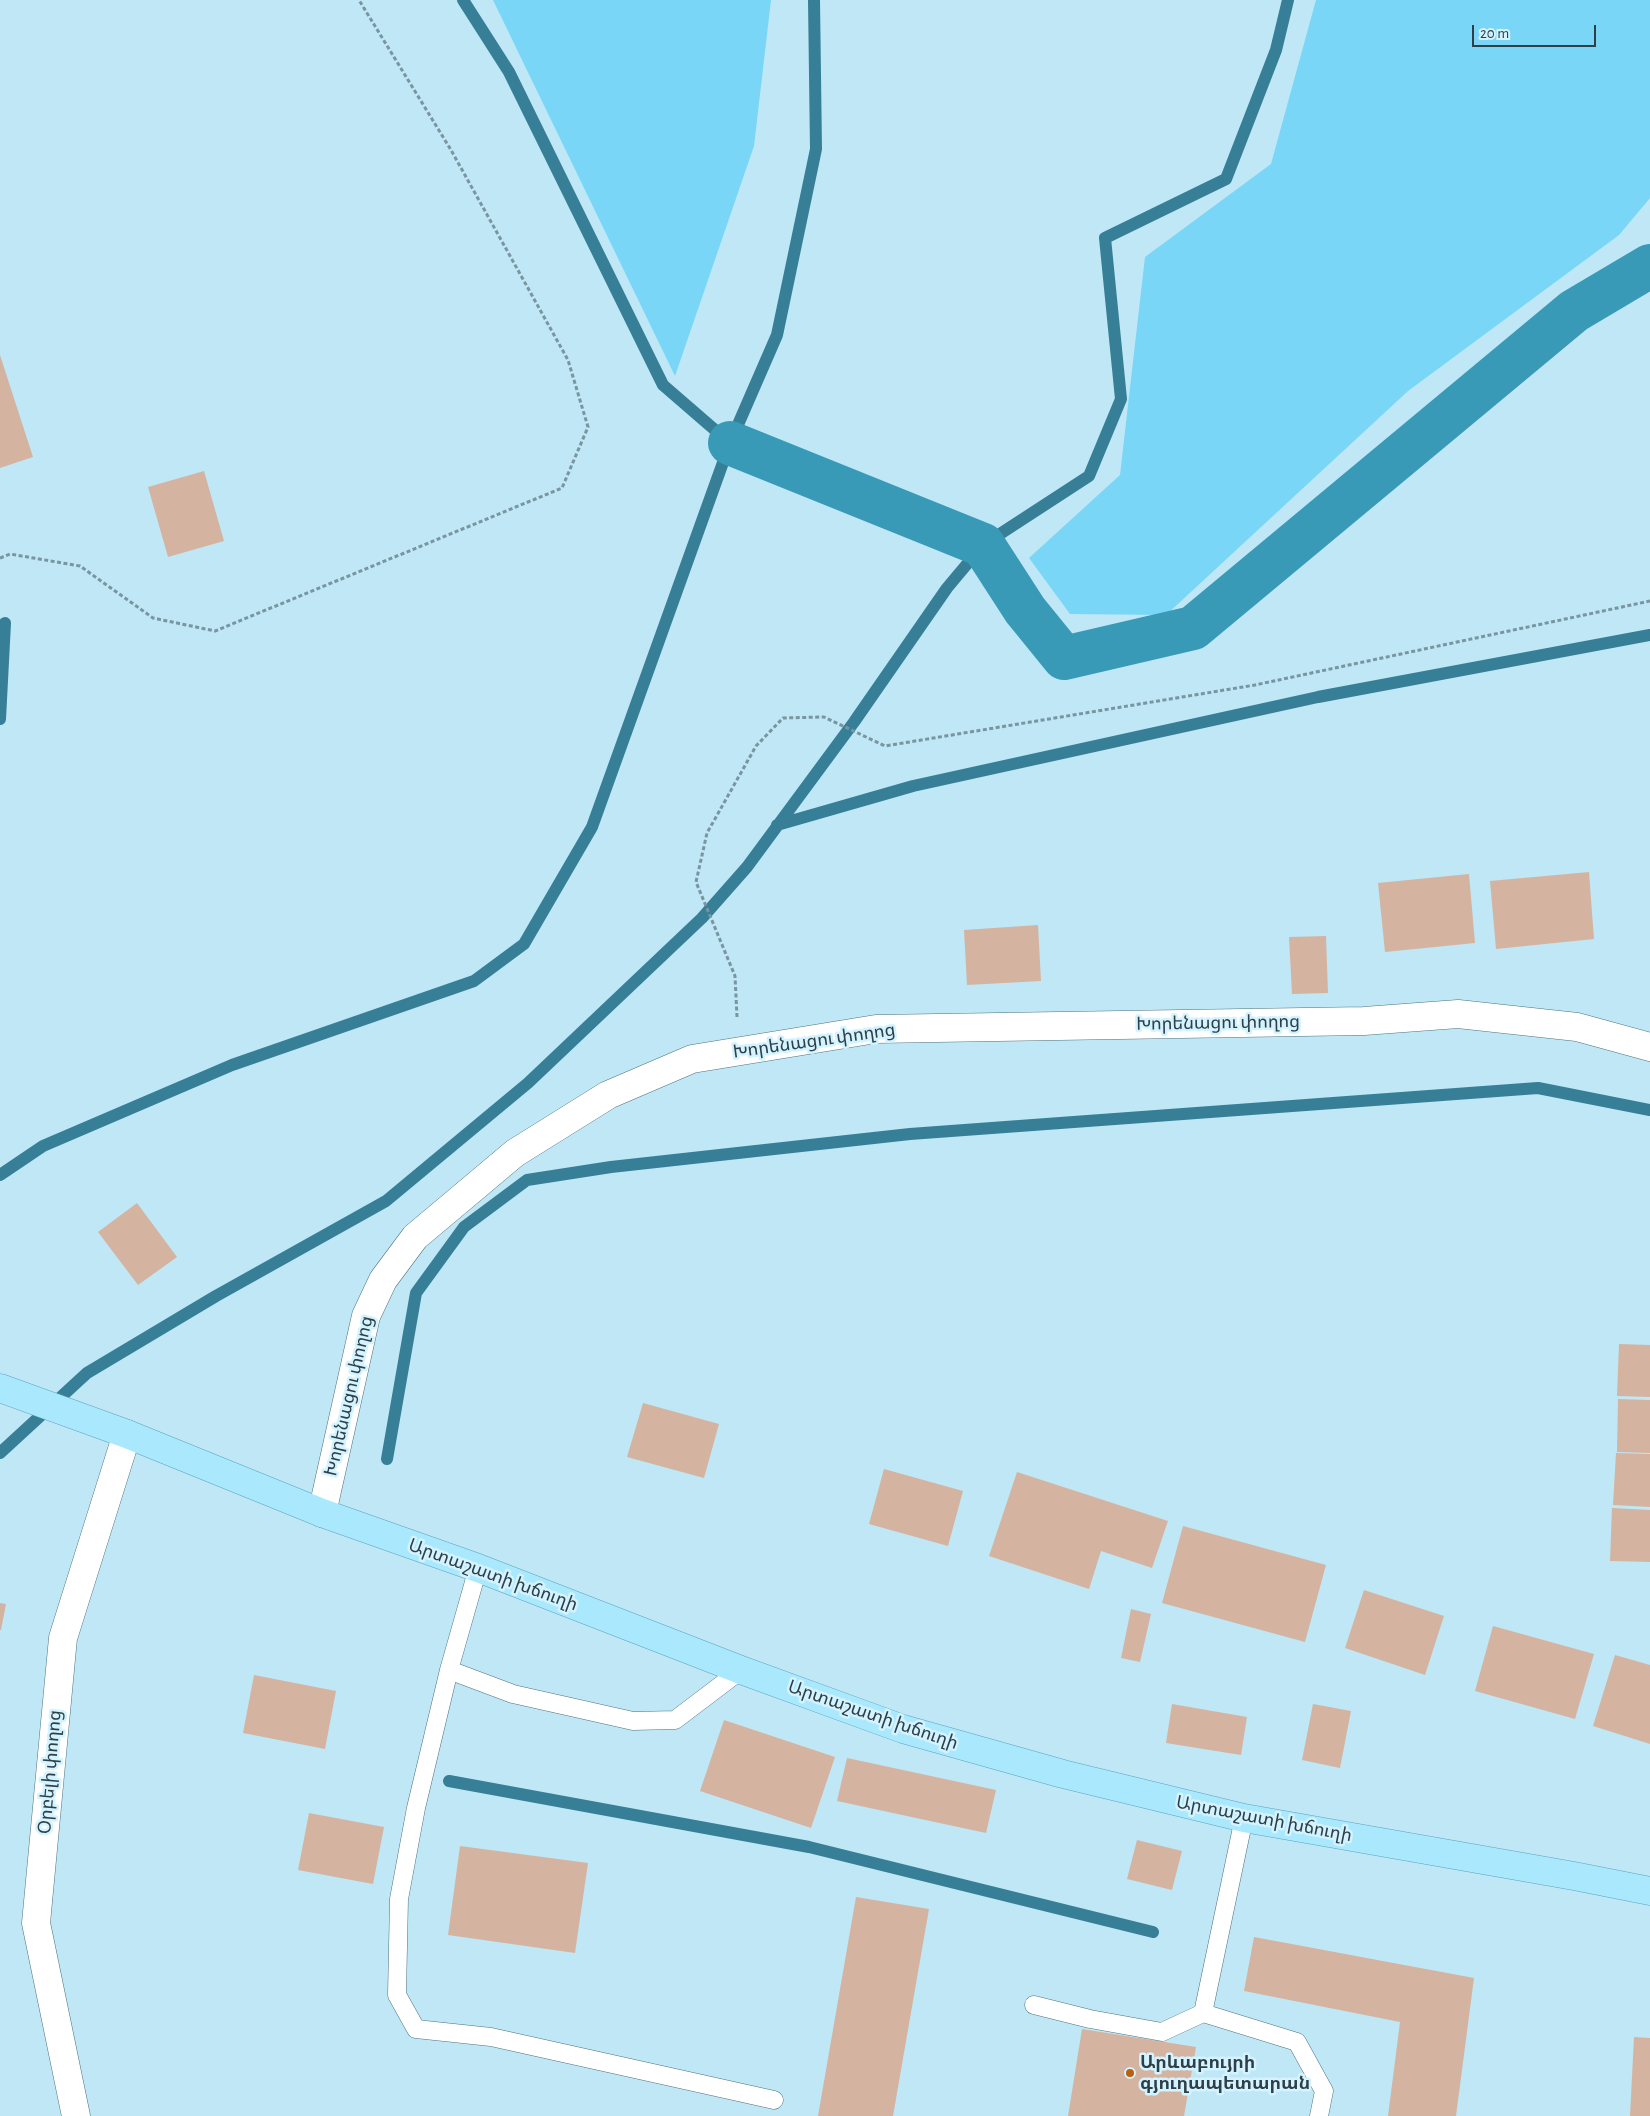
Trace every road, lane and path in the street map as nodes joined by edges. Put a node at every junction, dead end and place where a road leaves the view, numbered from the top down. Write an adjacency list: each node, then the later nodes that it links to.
1 (359, 0): 2 (path)
2 (0, 558)
3 (1650, 601): 5 (path)
4 (1650, 1047): 5 (street, Խորենացու փողոց)
5 (738, 1050): 8 (street, Խորենացու փողոց)
6 (0, 1388): 7 (main road, Արտաշատի խճուղի)
7 (127, 1434): 8 (main road, Արտաշատի խճուղի); 17 (street, Օրբելի փողոց)
8 (322, 1513): 9 (main road, Արտաշատի խճուղի)
9 (478, 1568): 10 (lane); 11 (main road, Արտաշատի խճուղի)
10 (449, 1670): 11 (lane); 16 (lane)
11 (741, 1670): 12 (main road, Արտաշատի խճուղի)
12 (1244, 1818): 13 (main road, Արտաշատի խճուղի); 15 (lane)
13 (1650, 1891)
14 (1034, 2005): 15 (lane)
15 (1203, 2013): 18 (lane)
16 (774, 2100)
17 (76, 2116)
18 (1319, 2116)

